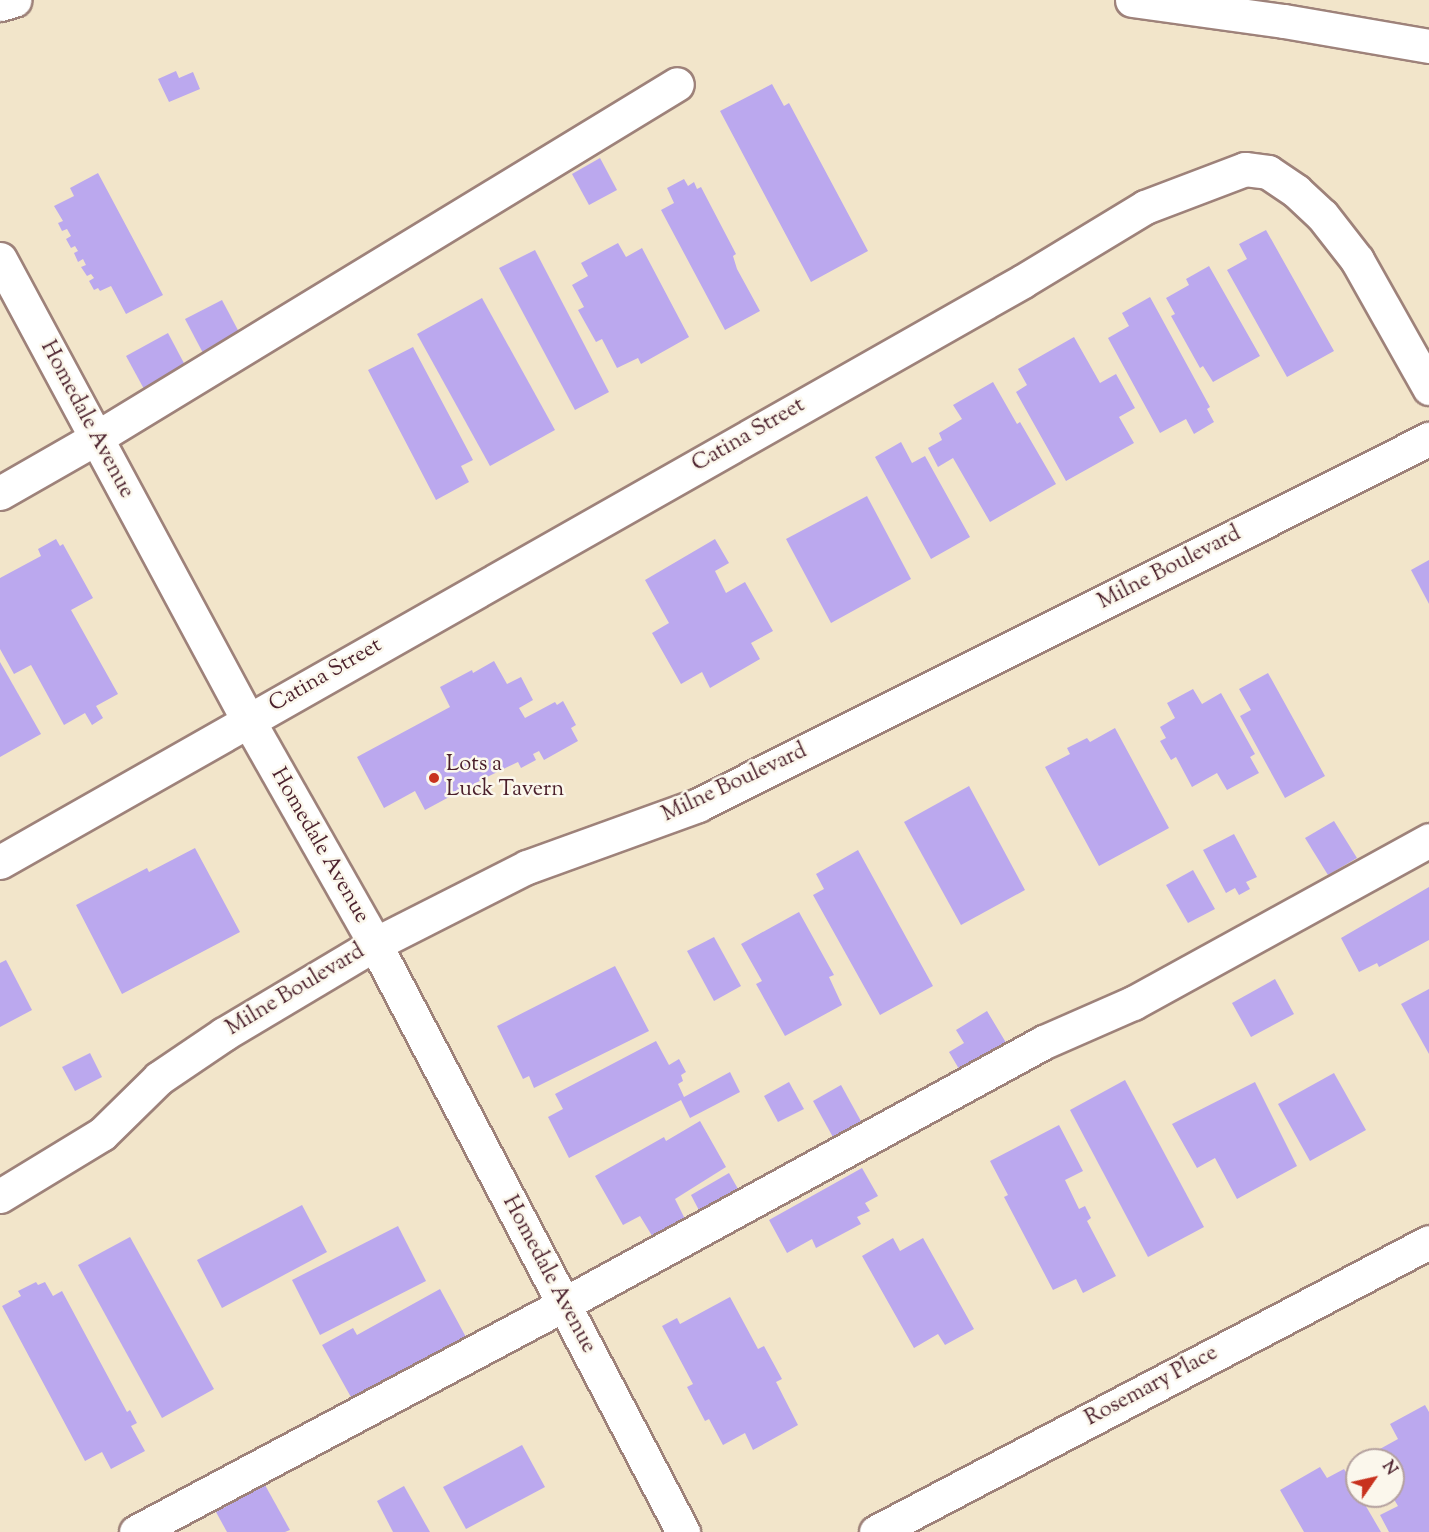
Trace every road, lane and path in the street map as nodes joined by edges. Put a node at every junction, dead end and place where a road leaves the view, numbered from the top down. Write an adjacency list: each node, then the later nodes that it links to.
1 (14, 0): 3 (main road)
2 (1132, 0): 4 (main road)
3 (0, 4)
4 (1429, 46)
5 (677, 84): 8 (main road)
6 (0, 259): 8 (main road, Homedale Avenue)
7 (1429, 388): 11 (main road, Catina Street)
8 (96, 438): 10 (main road); 11 (main road, Homedale Avenue)
9 (1429, 439): 14 (main road, Milne Boulevard)
10 (0, 493)
11 (248, 720): 13 (main road, Catina Street); 14 (main road, Homedale Avenue)
12 (1429, 840): 17 (main road)
13 (0, 862)
14 (375, 944): 15 (main road, Milne Boulevard); 17 (main road, Homedale Avenue)
15 (0, 1196)
16 (1429, 1242): 20 (main road, Rosemary Place)
17 (564, 1304): 18 (main road); 19 (main road, Homedale Avenue)
18 (136, 1532)
19 (683, 1532)
20 (876, 1532)

